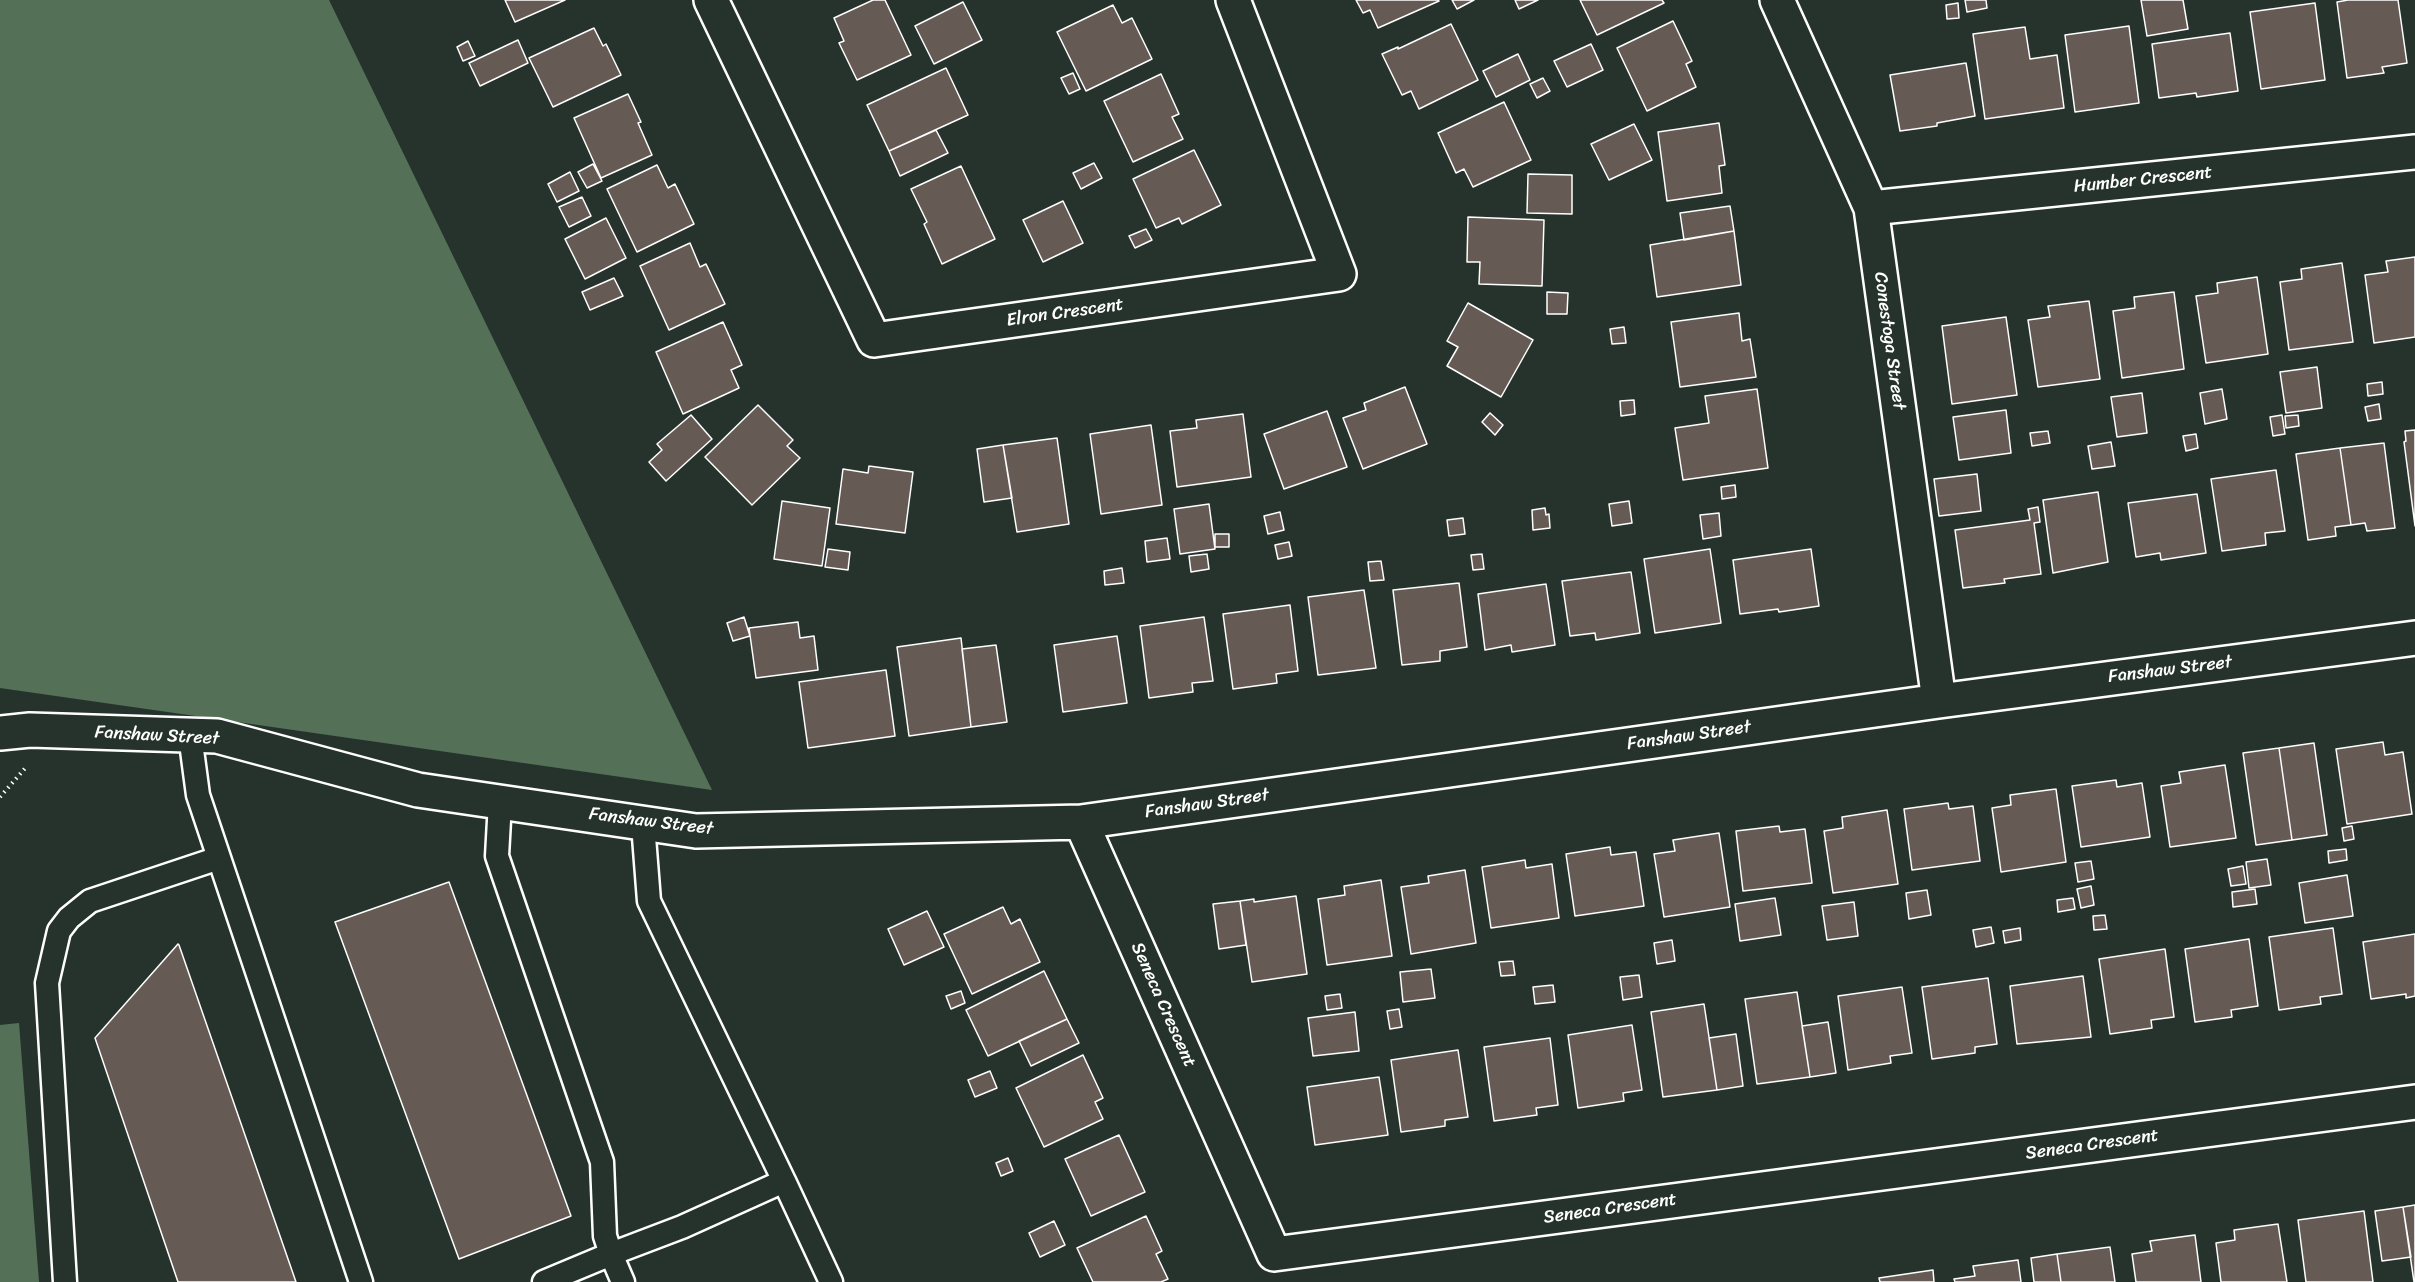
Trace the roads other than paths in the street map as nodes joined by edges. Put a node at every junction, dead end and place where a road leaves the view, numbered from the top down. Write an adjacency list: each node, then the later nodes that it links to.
1 (711, 0): 2 (street, Elron Crescent)
2 (1233, 0)
3 (1777, 0): 5 (street, Conestoga Street)
4 (2415, 152): 5 (street, Humber Crescent)
5 (1871, 208): 7 (street, Conestoga Street)
6 (2415, 638): 7 (street, Fanshaw Street)
7 (1939, 701): 11 (street, Fanshaw Street)
8 (0, 733): 9 (street, Fanshaw Street)
9 (190, 735): 10 (street, Fanshaw Street); 13 (lane)
10 (500, 802): 12 (street, Fanshaw Street); 16 (lane)
11 (1082, 822): 12 (street, Fanshaw Street); 14 (street, Seneca Crescent)
12 (643, 824): 15 (lane)
13 (219, 858): 17 (lane); 18 (lane)
14 (2415, 1102)
15 (784, 1181): 16 (lane); 21 (lane)
16 (611, 1254): 19 (lane); 20 (lane)
17 (65, 1282)
18 (361, 1282)
19 (544, 1282)
20 (623, 1282)
21 (831, 1282)

